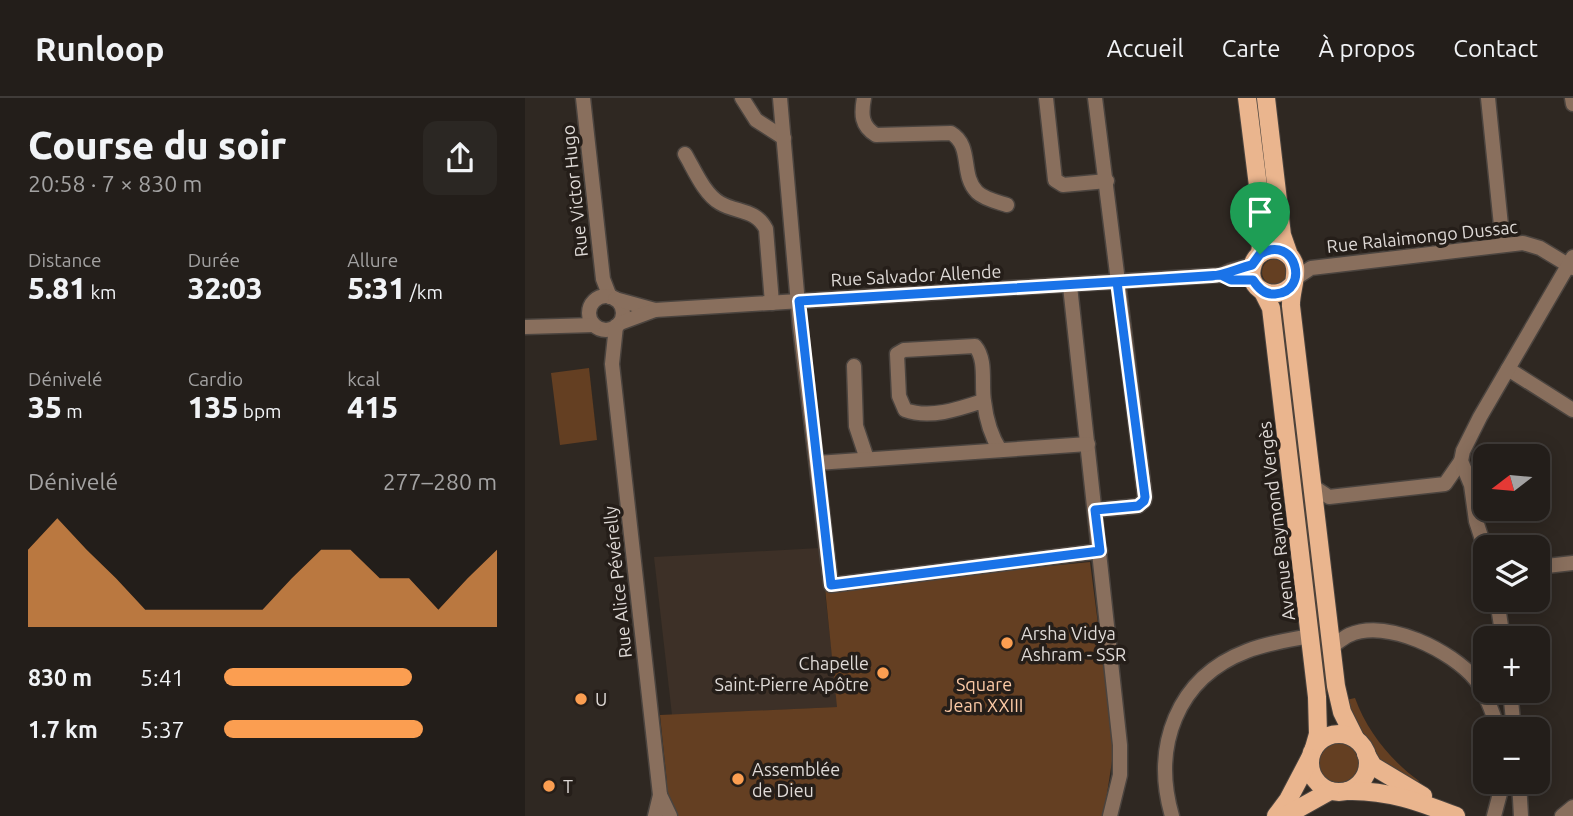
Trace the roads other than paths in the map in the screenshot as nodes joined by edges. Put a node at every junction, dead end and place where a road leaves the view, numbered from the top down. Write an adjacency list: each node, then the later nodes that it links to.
1 (583, 98): 24 (street, Rue Victor Hugo)
2 (742, 98): 12 (street)
3 (780, 98): 12 (street)
4 (864, 98): 15 (street)
5 (1046, 98): 14 (street)
6 (1095, 98): 14 (street)
7 (1247, 98): 20 (main road, Avenue Raymond Vergès)
8 (1266, 98): 17 (main road)
9 (1488, 98): 16 (street)
10 (1572, 98): 11 (street)
11 (1573, 104)
12 (784, 138): 25 (street)
13 (685, 154): 26 (street)
14 (1107, 181): 22 (street)
15 (1007, 205)
16 (1503, 245): 18 (street, Rue Ralaimongo Dussac); 19 (street, Rue Ralaimongo Dussac)
17 (1290, 257): 19 (street); 20 (main road); 21 (main road)
18 (1571, 263): 33 (street)
19 (1311, 268): 21 (street)
20 (1257, 273): 21 (main road); 22 (street, Rue Salvador Allende); 49 (main road, Avenue Raymond Vergès)
21 (1294, 281): 41 (main road)
22 (1117, 282): 23 (street, Rue Salvador Allende); 43 (street)
23 (1070, 286): 25 (street, Rue Salvador Allende); 36 (street)
24 (612, 298): 27 (street, Rue Salvador Allende); 28 (street); 29 (street)
25 (799, 301): 26 (street, Rue Salvador Allende); 40 (street)
26 (772, 303): 27 (street, Rue Salvador Allende)
27 (655, 310): 28 (street)
28 (618, 325): 29 (street); 31 (street, Rue Alice Pévérelly)
29 (596, 326): 30 (street); 31 (street, Rue Alice Pévérelly)
30 (525, 327)
31 (612, 364): 58 (street, Rue Alice Pévérelly)
32 (854, 366): 38 (street)
33 (1508, 369): 35 (street); 39 (street)
34 (983, 401): 34 (street); 37 (street)
35 (1573, 410)
36 (1088, 444): 37 (street); 43 (street)
37 (1000, 450): 38 (street)
38 (867, 459): 40 (street)
39 (1461, 461): 42 (street); 45 (street)
40 (817, 463): 46 (street)
41 (1311, 485): 42 (street); 44 (main road)
42 (1329, 497): 44 (street)
43 (1095, 510): 46 (street)
44 (1315, 516): 50 (main road)
45 (1481, 535)
46 (1100, 551): 62 (street)
47 (1573, 563): 48 (street)
48 (1550, 566)
49 (1310, 636): 53 (main road, Avenue Raymond Vergès); 63 (street)
50 (1331, 647): 51 (street); 52 (main road)
51 (1494, 717)
52 (1355, 738): 53 (main road); 54 (main road)
53 (1312, 753): 55 (main road); 64 (main road)
54 (1366, 754): 55 (main road); 66 (main road)
55 (1339, 791): 65 (main road); 66 (main road)
56 (1500, 794): 67 (street)
57 (1520, 794): 68 (street)
58 (660, 795): 60 (street, Rue Alice Pévérelly); 61 (street, Rue Alice Pévérelly)
59 (1573, 807): 69 (street)
60 (656, 816)
61 (666, 816)
62 (1110, 816)
63 (1172, 816)
64 (1276, 816)
65 (1285, 816)
66 (1456, 816)
67 (1494, 816)
68 (1521, 816)
69 (1562, 816)

